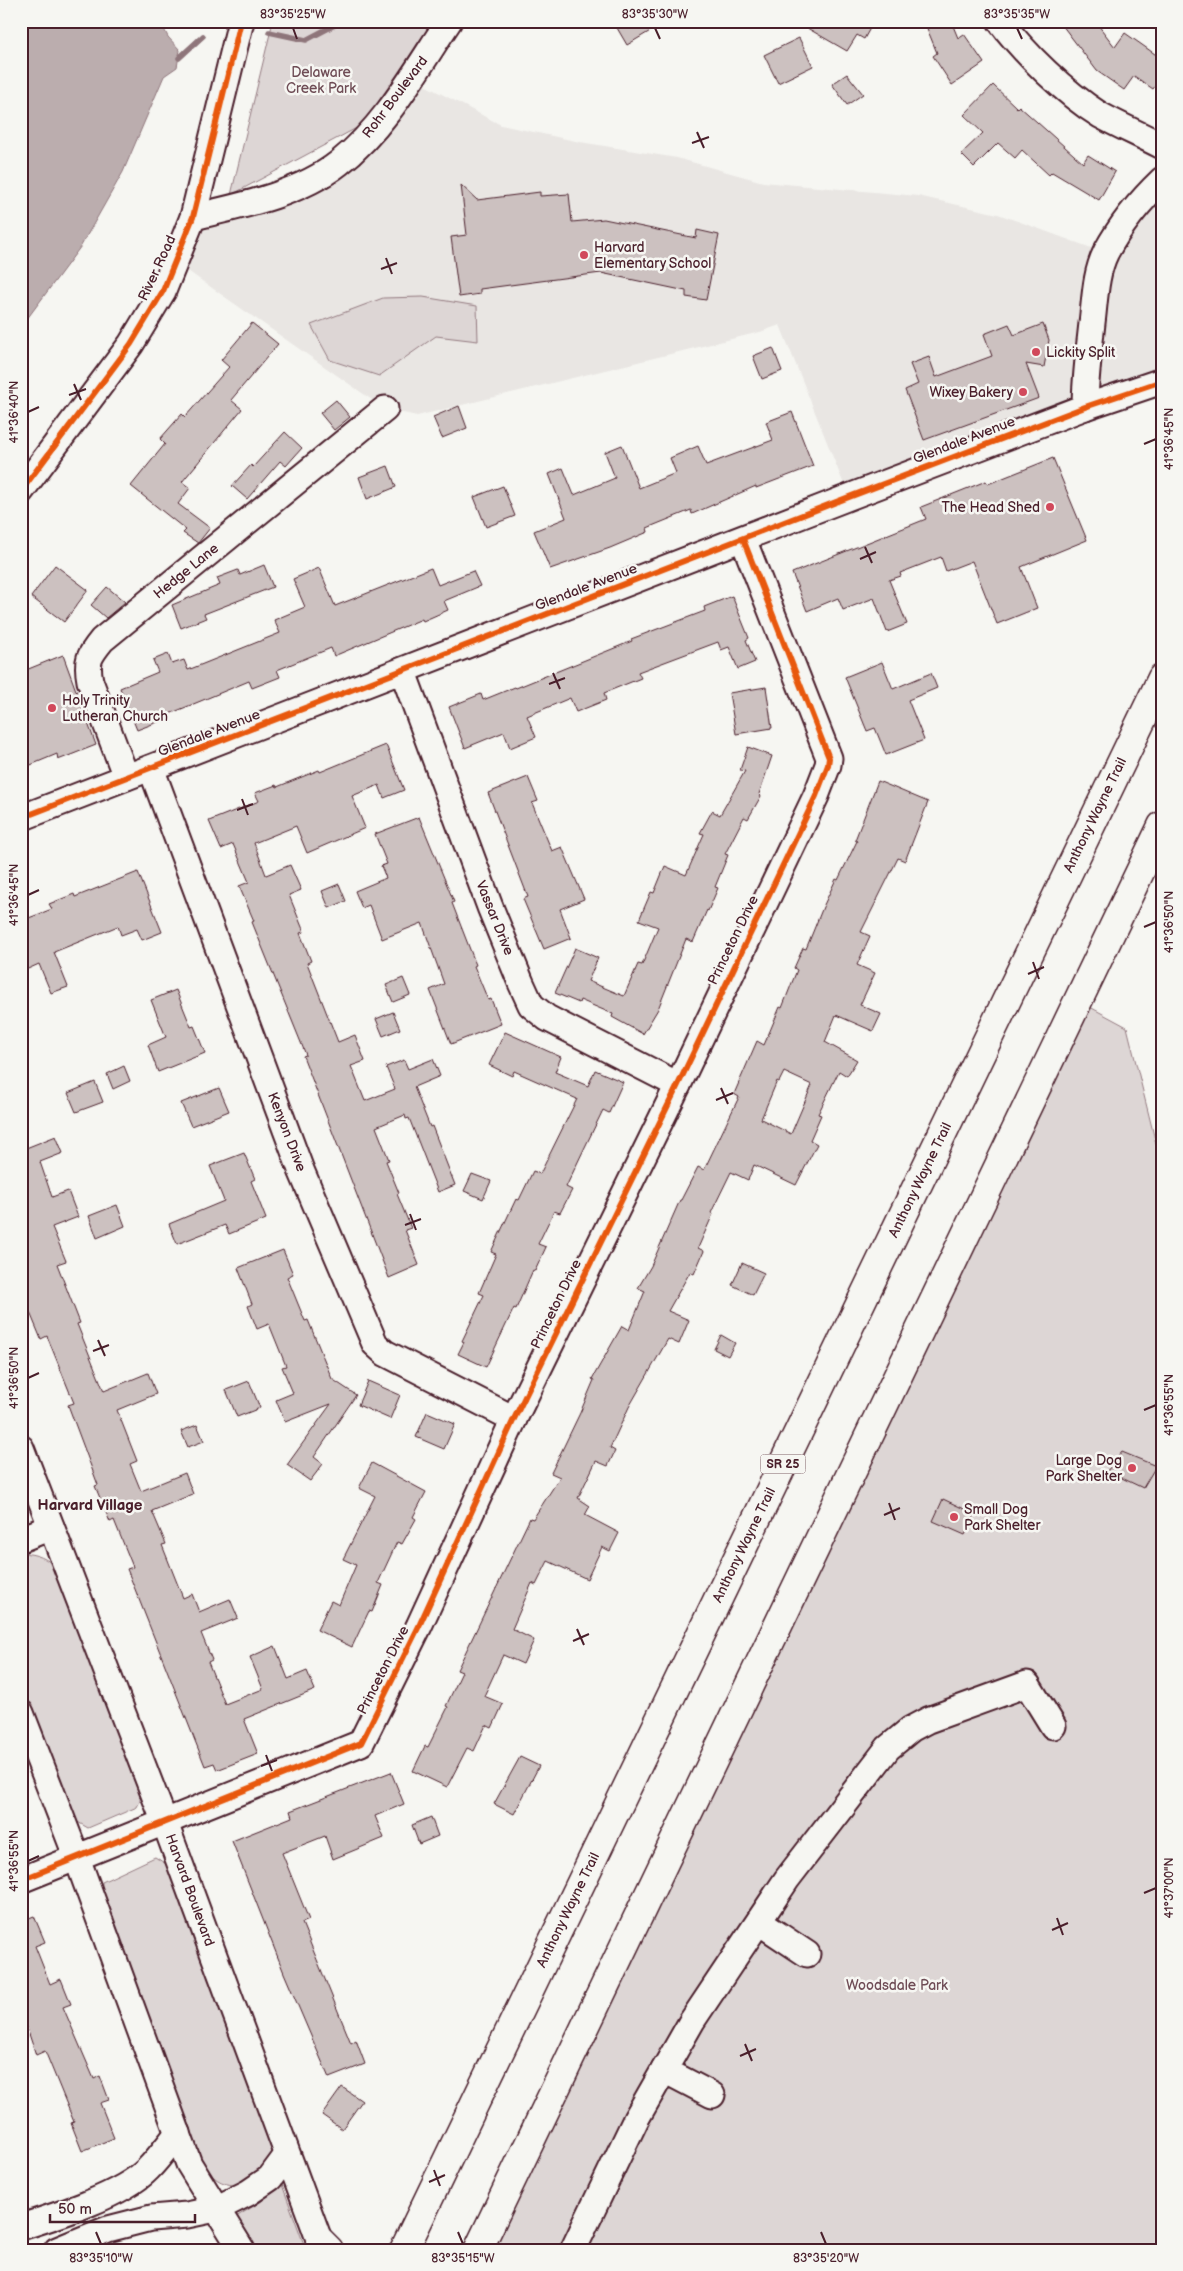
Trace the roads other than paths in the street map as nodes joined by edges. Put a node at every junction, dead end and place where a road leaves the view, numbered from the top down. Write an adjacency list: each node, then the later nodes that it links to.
1 (241, 21): 6 (street, River Road)
2 (449, 21): 6 (street, Rohr Boulevard)
3 (1000, 21): 4 (street)
4 (1162, 146)
5 (1162, 180): 8 (street)
6 (194, 217): 10 (street, River Road)
7 (1162, 381): 8 (street, Glendale Avenue)
8 (1085, 407): 11 (street, Glendale Avenue)
9 (385, 410): 15 (street, Hedge Lane)
10 (21, 491)
11 (743, 539): 12 (street, Glendale Avenue); 18 (street, Princeton Drive)
12 (403, 672): 14 (street, Glendale Avenue); 18 (street, Vassar Drive)
13 (1162, 678): 39 (highway, Anthony Wayne Trail / SR 25)
14 (151, 768): 15 (street, Glendale Avenue); 19 (street, Kenyon Drive)
15 (126, 777): 16 (street, Glendale Avenue)
16 (21, 818)
17 (1158, 835): 41 (highway)
18 (678, 1085): 19 (street, Princeton Drive)
19 (514, 1419): 25 (street, Princeton Drive)
20 (21, 1448): 21 (street, Harvard Boulevard)
21 (52, 1527): 22 (street); 25 (street, Harvard Boulevard)
22 (21, 1539)
23 (21, 1713): 26 (street)
24 (1054, 1726): 28 (street)
25 (165, 1823): 26 (street, Princeton Drive); 33 (street, Harvard Boulevard)
26 (77, 1858): 27 (street, Princeton Drive); 32 (street)
27 (21, 1880)
28 (759, 1922): 29 (street); 30 (street)
29 (807, 1954)
30 (664, 2070): 31 (street); 42 (street)
31 (712, 2095)
32 (178, 2133): 34 (street); 35 (street)
33 (287, 2154): 35 (street); 38 (street, Harvard Boulevard)
34 (75, 2208): 36 (street); 37 (street)
35 (216, 2209): 37 (street); 40 (street)
36 (21, 2227)
37 (69, 2246)
38 (324, 2247)
39 (402, 2248)
40 (242, 2250)
41 (478, 2250)
42 (573, 2250)

